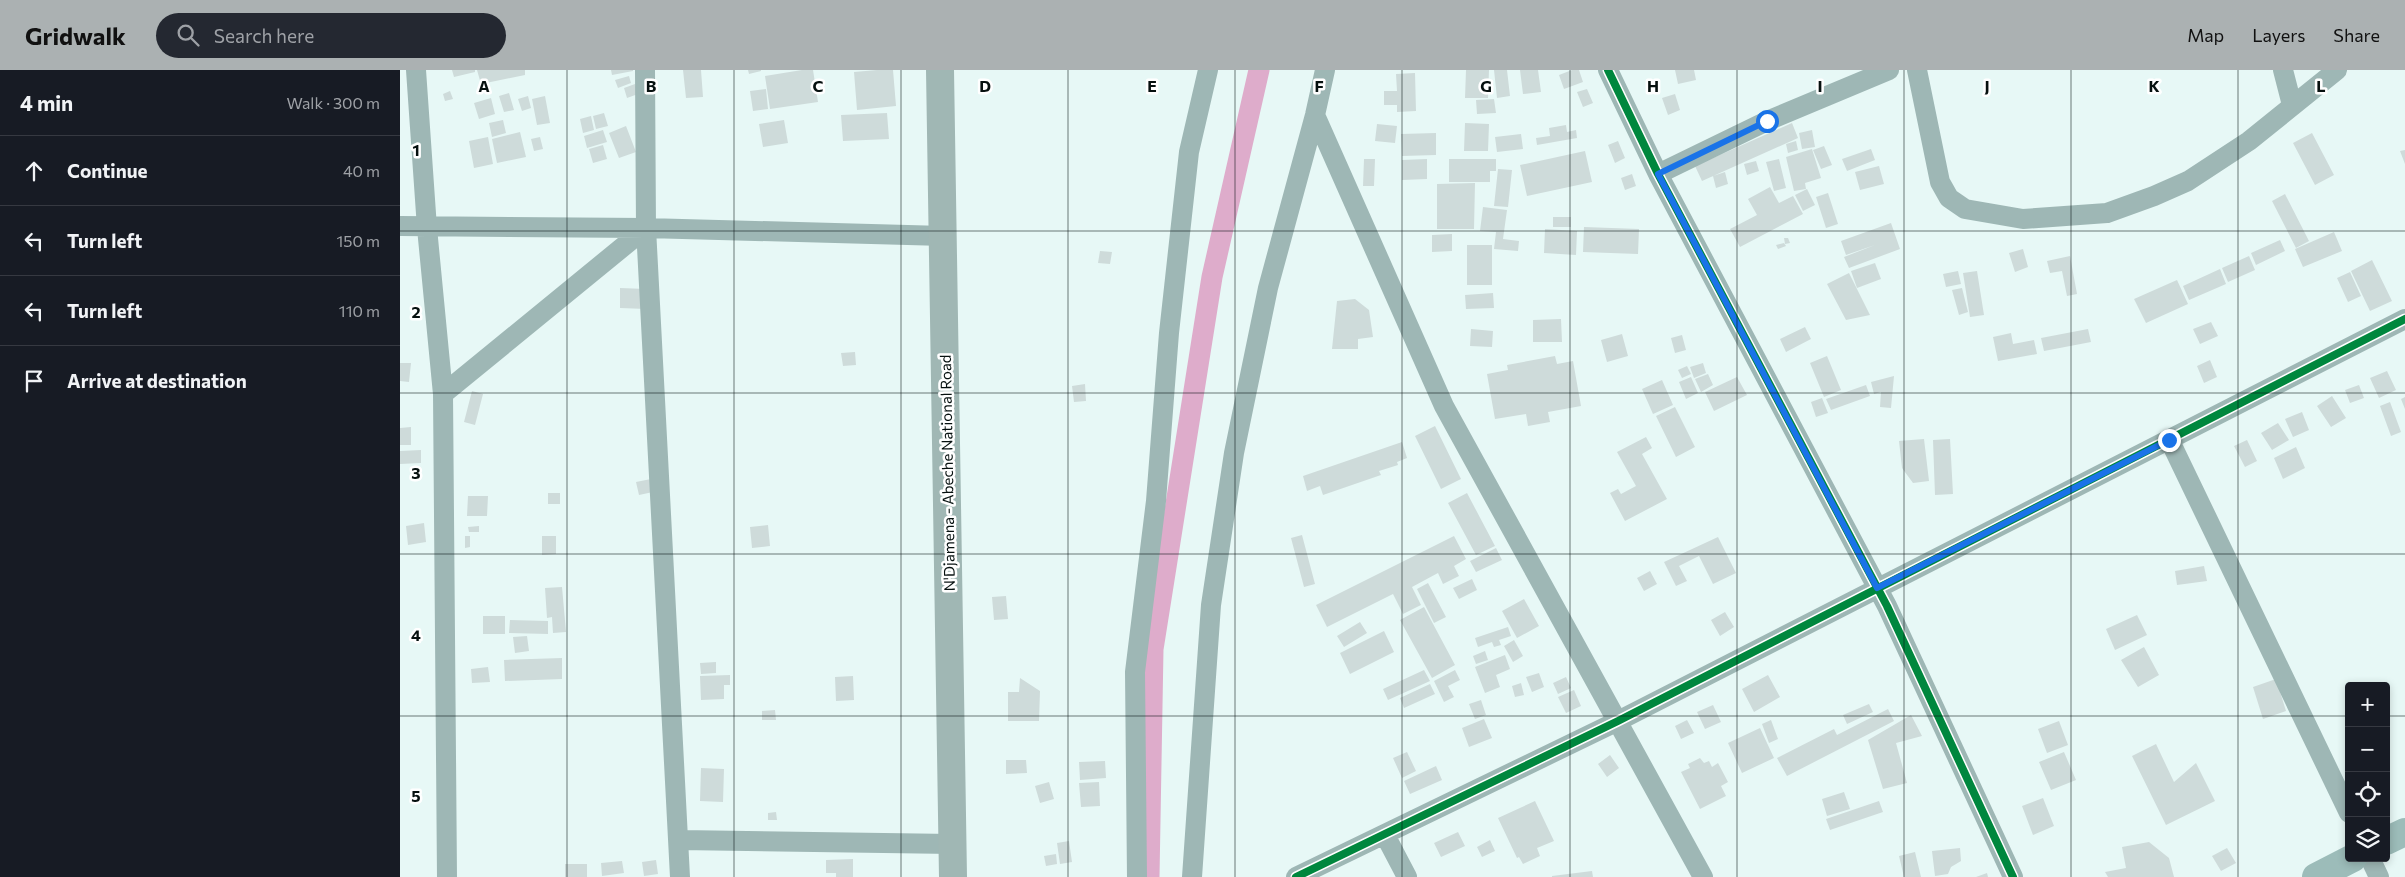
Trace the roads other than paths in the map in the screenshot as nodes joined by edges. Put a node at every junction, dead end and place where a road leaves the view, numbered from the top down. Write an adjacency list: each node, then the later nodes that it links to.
1 (416, 70): 15 (street)
2 (645, 70): 16 (street)
3 (940, 70): 17 (highway, N'Djamena - Abeche National Road)
4 (1208, 70): 34 (street)
5 (1325, 70): 12 (street)
6 (1608, 70): 13 (street)
7 (1888, 70): 13 (street)
8 (1917, 70): 11 (street)
9 (2283, 70): 11 (street)
10 (2337, 70): 11 (street)
11 (2292, 105)
12 (1315, 115): 22 (street); 35 (street)
13 (1658, 174): 21 (street)
14 (400, 226): 15 (street)
15 (427, 228): 16 (street); 19 (street)
16 (646, 228): 17 (street); 19 (street); 27 (street)
17 (944, 236): 28 (highway, N'Djamena - Abeche National Road)
18 (2405, 319): 20 (street)
19 (443, 394): 31 (street)
20 (2169, 440): 21 (street); 23 (street)
21 (1877, 588): 22 (street); 39 (street)
22 (1618, 721): 25 (street); 38 (street)
23 (2345, 805)
24 (2405, 832): 26 (main road)
25 (1385, 835): 36 (street); 37 (street)
26 (2390, 839)
27 (680, 840): 28 (street); 32 (street)
28 (952, 844): 33 (highway, N'Djamena - Abeche National Road)
29 (2345, 862): 40 (main road)
30 (2372, 862): 41 (street)
31 (447, 877)
32 (680, 877)
33 (953, 877)
34 (1136, 877)
35 (1192, 877)
36 (1296, 877)
37 (1407, 877)
38 (1703, 877)
39 (2013, 877)
40 (2316, 877)
41 (2379, 877)

